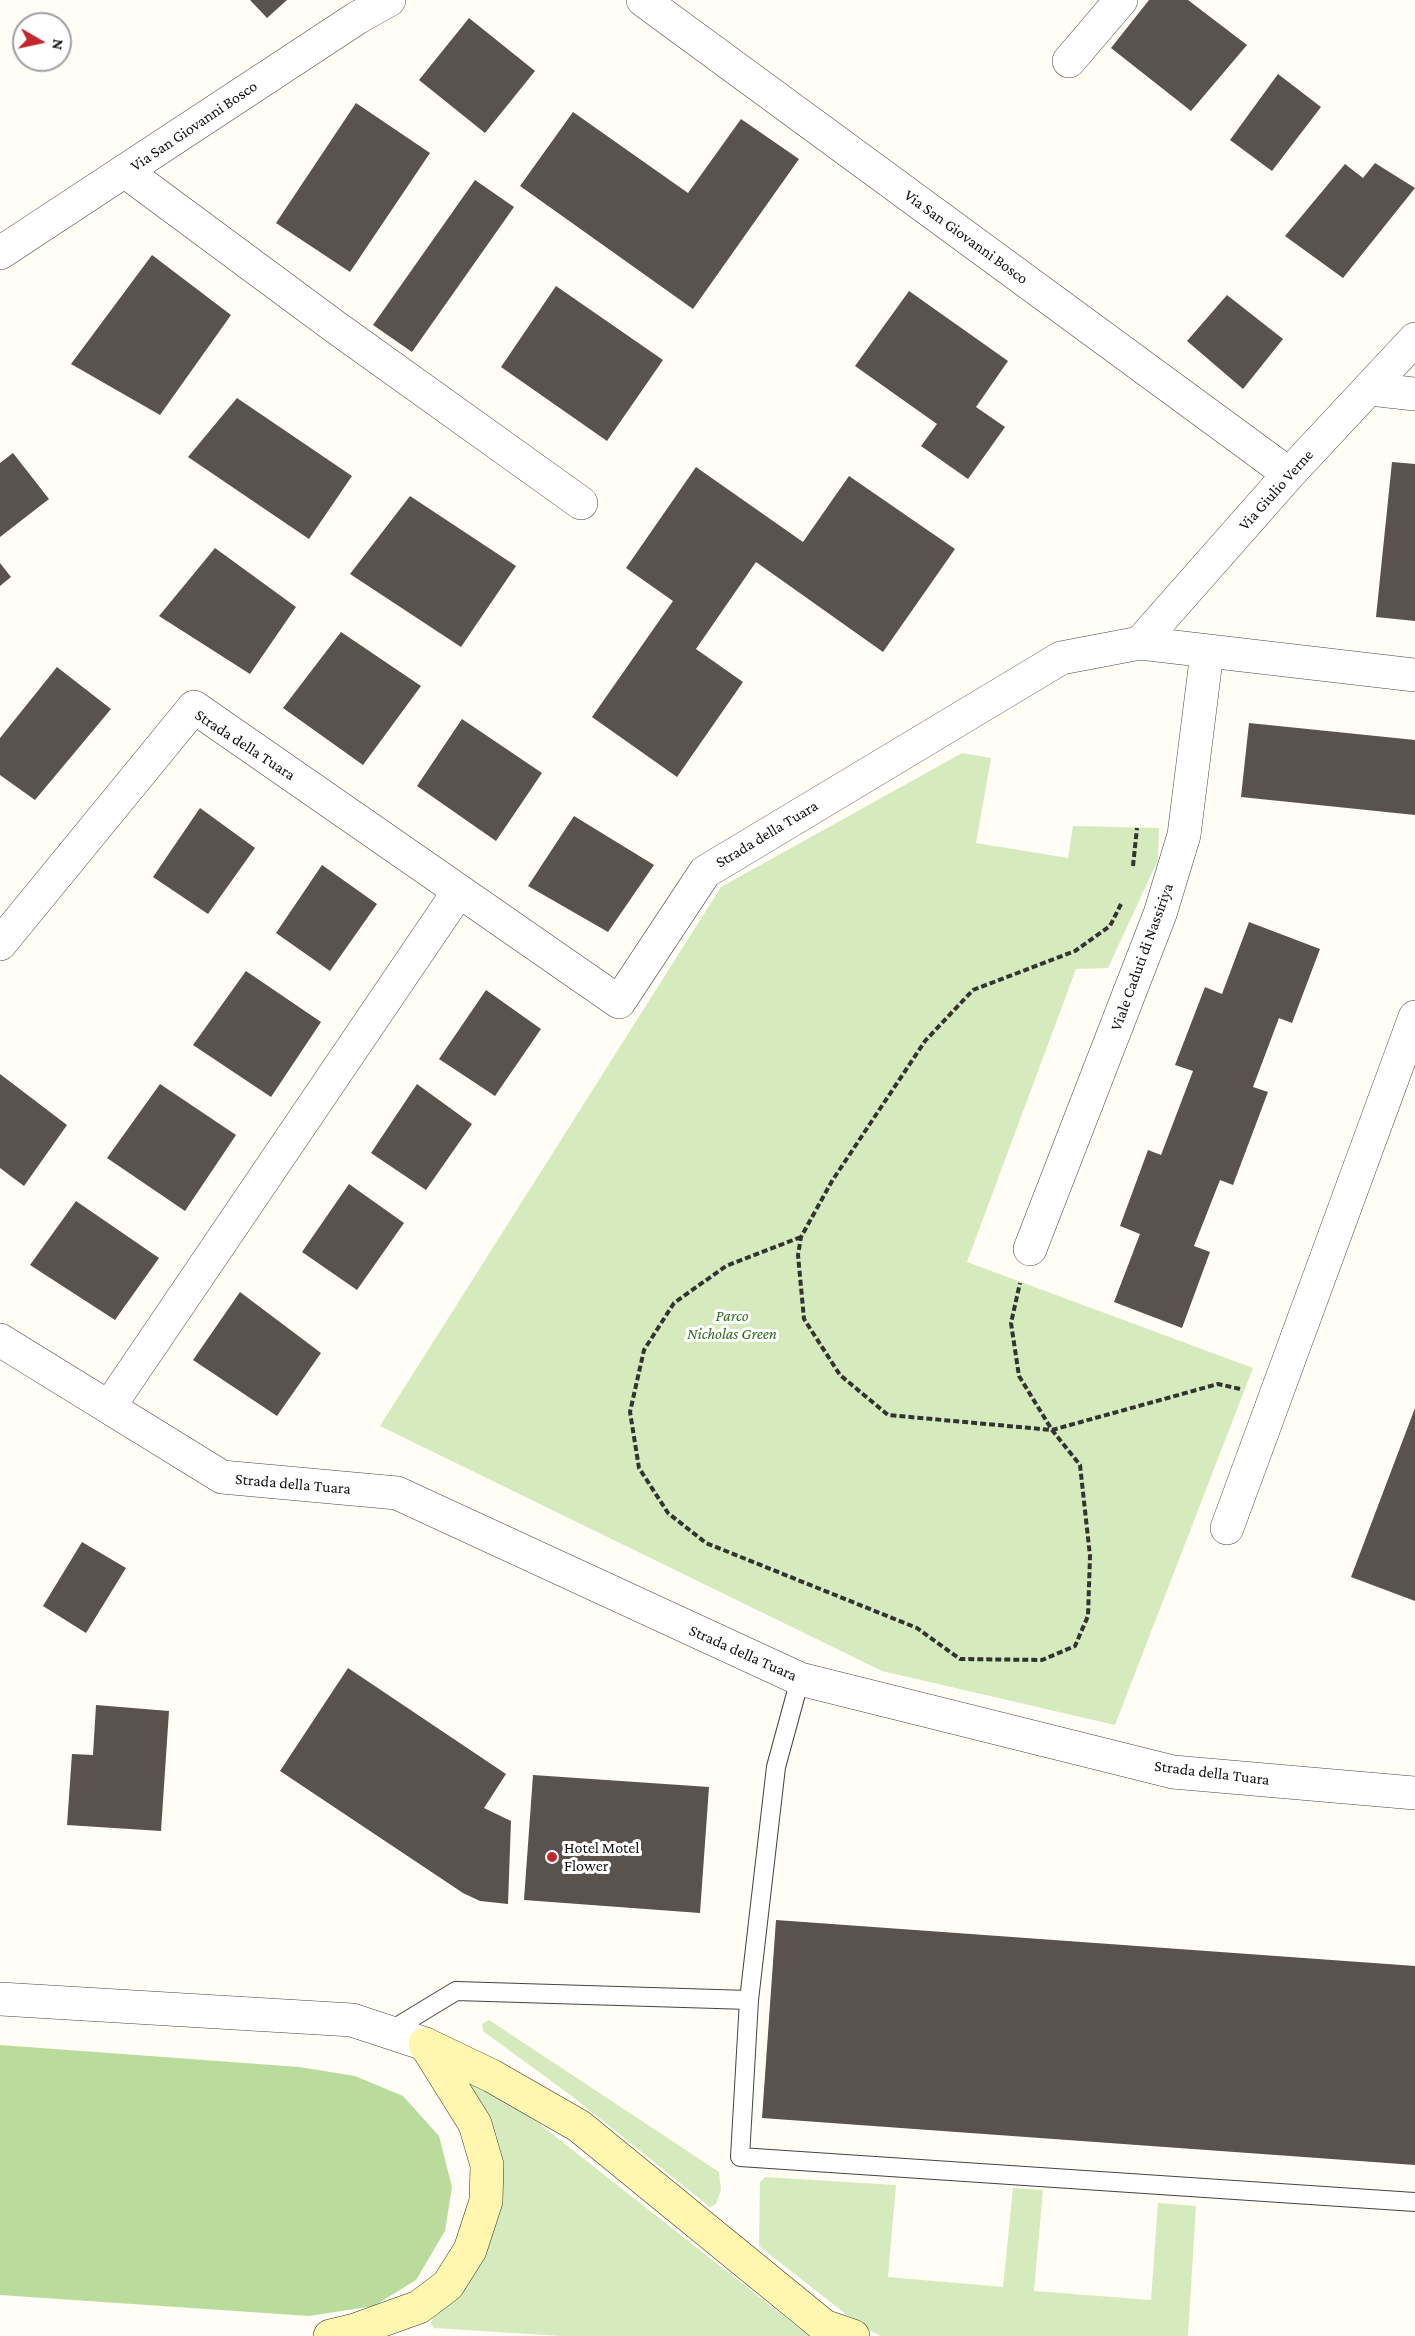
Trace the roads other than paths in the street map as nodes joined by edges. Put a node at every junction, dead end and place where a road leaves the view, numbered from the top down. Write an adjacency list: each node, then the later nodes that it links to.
1 (389, 0): 5 (street, Via San Giovanni Bosco)
2 (643, 0): 10 (street, Via San Giovanni Bosco)
3 (1121, 0): 4 (street)
4 (1069, 61)
5 (126, 172): 6 (street, Via San Giovanni Bosco); 11 (street)
6 (0, 253)
7 (1415, 339): 8 (street, Via Giulio Verne)
8 (1370, 389): 9 (street); 10 (street, Via Giulio Verne)
9 (1415, 394)
10 (1289, 474): 12 (street, Via Giulio Verne)
11 (581, 504)
12 (1140, 643): 13 (street); 15 (street, Strada della Tuara)
13 (1207, 652): 14 (street); 18 (street, Viale Caduti di Nassiriya)
14 (1415, 675)
15 (459, 891): 16 (street, Strada della Tuara); 20 (street)
16 (0, 944)
17 (1415, 1017): 21 (street)
18 (1030, 1249)
19 (0, 1340): 20 (street, Strada della Tuara)
20 (109, 1407): 22 (street, Strada della Tuara)
21 (1227, 1528)
22 (800, 1679): 23 (street, Strada della Tuara); 25 (lane)
23 (1415, 1793)
24 (0, 1999): 26 (street)
25 (749, 2000): 26 (lane); 28 (lane)
26 (390, 2031): 27 (street)
27 (425, 2044): 29 (main road); 30 (main road)
28 (1415, 2202)
29 (330, 2336)
30 (853, 2336)

